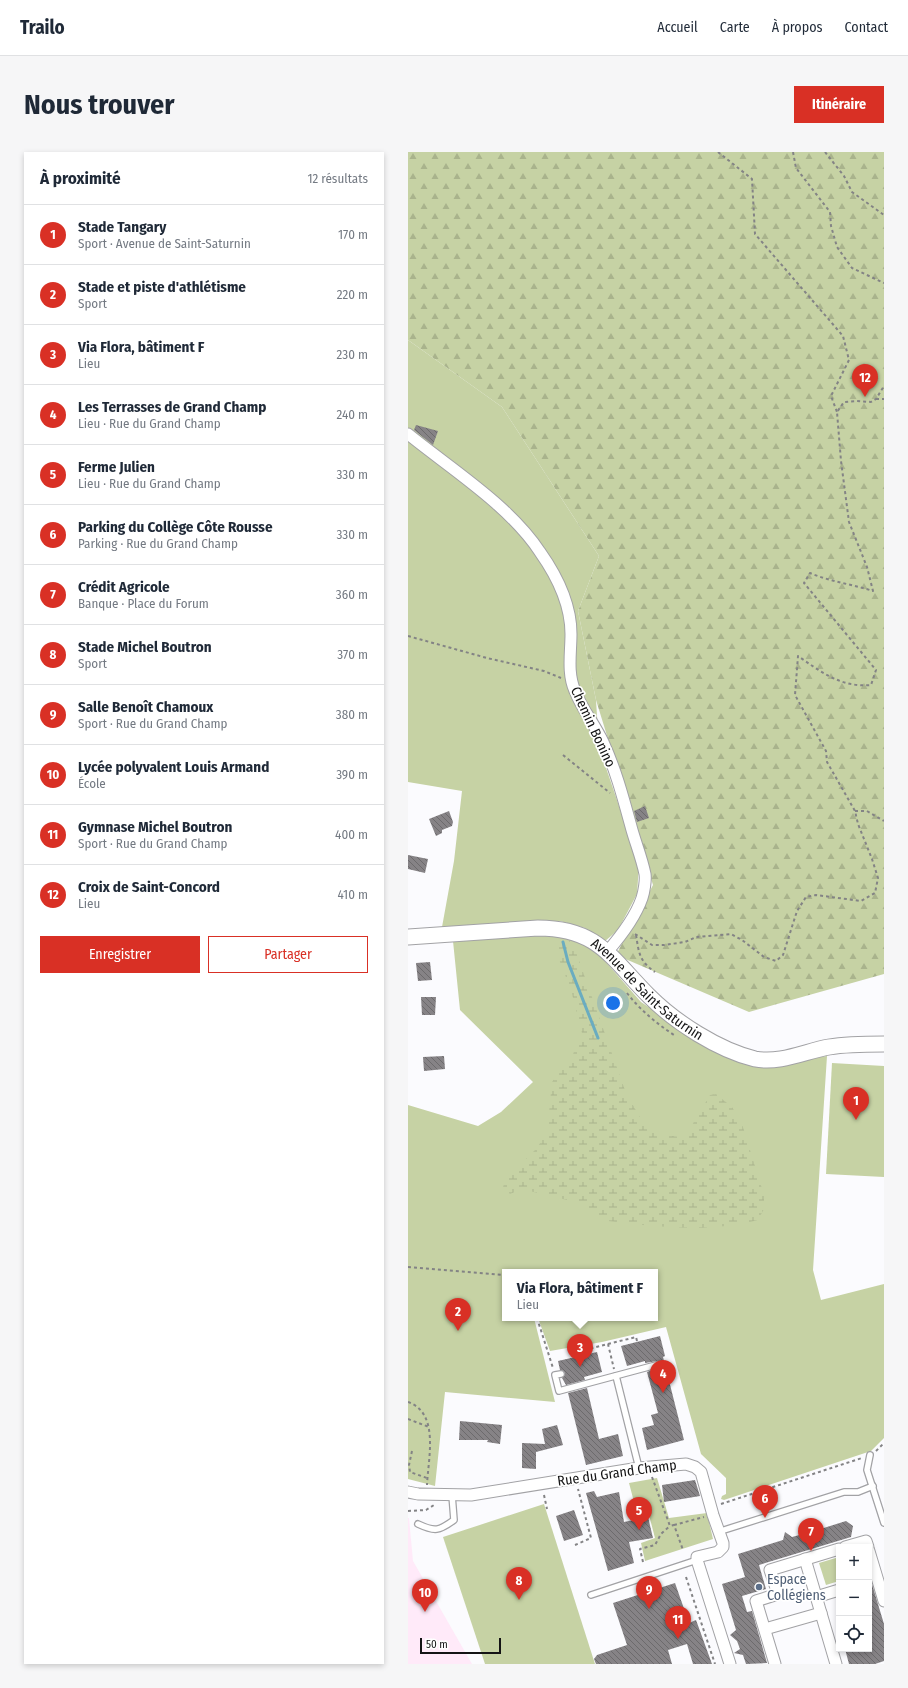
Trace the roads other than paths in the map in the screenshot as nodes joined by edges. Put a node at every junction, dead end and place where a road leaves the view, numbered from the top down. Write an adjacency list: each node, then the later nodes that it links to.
1 (408, 434): 3 (street, Chemin Bonino)
2 (408, 937): 3 (main road, Avenue de Saint-Saturnin)
3 (608, 952): 4 (main road, Avenue de Saint-Saturnin)
4 (884, 1044)
5 (658, 1371): 7 (lane)
6 (558, 1374): 7 (lane)
7 (616, 1376): 9 (lane)
8 (870, 1456): 10 (lane)
9 (639, 1468): 12 (street, Rue du Grand Champ); 15 (street, Rue du Grand Champ)
10 (873, 1486): 13 (lane); 15 (lane)
11 (408, 1492): 12 (street, Rue du Grand Champ)
12 (452, 1495): 14 (lane)
13 (884, 1523)
14 (418, 1524)
15 (718, 1530): 20 (street, Rue du Grand Champ)
16 (856, 1544): 17 (street)
17 (867, 1544)
18 (836, 1550): 19 (street)
19 (805, 1559): 24 (street); 27 (street)
20 (697, 1560): 23 (lane); 28 (street)
21 (873, 1580): 25 (street)
22 (836, 1591): 24 (street)
23 (591, 1595)
24 (816, 1598): 26 (street)
25 (884, 1600)
26 (821, 1613): 27 (street); 30 (street)
27 (765, 1629): 29 (street)
28 (730, 1664)
29 (775, 1664)
30 (836, 1664)

